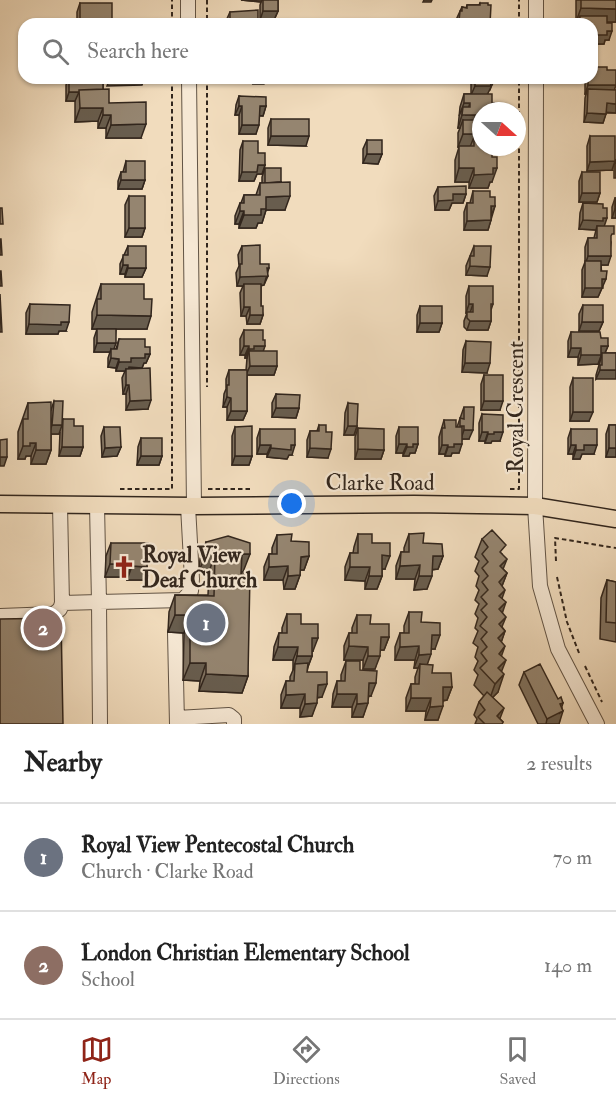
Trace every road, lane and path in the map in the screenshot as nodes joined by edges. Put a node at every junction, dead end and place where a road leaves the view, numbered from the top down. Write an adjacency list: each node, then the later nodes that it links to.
1 (172, 0): 6 (path)
2 (188, 0): 7 (street)
3 (207, 0): 8 (path)
4 (519, 0): 9 (path)
5 (536, 0): 10 (street)
6 (172, 18)
7 (188, 18)
8 (207, 18)
9 (519, 18)
10 (536, 18)
11 (172, 84): 17 (path)
12 (189, 84): 24 (street)
13 (207, 84): 16 (path)
14 (519, 84): 20 (path)
15 (536, 84): 25 (street, Royal Crescent)
16 (207, 395)
17 (115, 489)
18 (207, 489): 19 (path)
19 (255, 489)
20 (507, 489)
21 (0, 504): 22 (main road, Clarke Road)
22 (60, 505): 23 (main road, Clarke Road); 31 (street)
23 (97, 505): 24 (main road, Clarke Road); 30 (street)
24 (191, 506): 25 (main road, Clarke Road); 30 (street)
25 (536, 506): 26 (main road, Clarke Road); 40 (street, Royal Crescent)
26 (616, 519)
27 (616, 548): 28 (path)
28 (556, 561)
29 (557, 577): 34 (path)
30 (99, 602): 31 (street); 38 (street)
31 (62, 603): 32 (street)
32 (0, 616)
33 (176, 632): 37 (street)
34 (579, 653)
35 (585, 666): 36 (path)
36 (604, 706)
37 (177, 721): 39 (street)
38 (100, 724)
39 (234, 724)
40 (597, 724)

